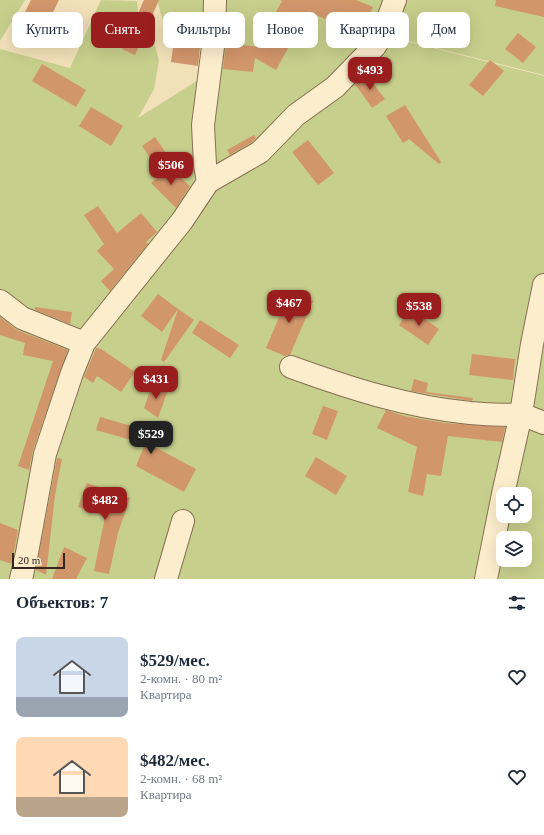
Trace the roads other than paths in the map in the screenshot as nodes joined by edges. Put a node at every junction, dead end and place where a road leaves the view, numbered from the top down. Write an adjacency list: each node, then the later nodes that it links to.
1 (215, 0): 3 (street)
2 (395, 0): 3 (street)
3 (208, 182): 6 (street)
4 (544, 285): 8 (street)
5 (0, 301): 6 (street)
6 (84, 343): 13 (street)
7 (291, 367): 8 (street)
8 (521, 414): 9 (street); 10 (street)
9 (544, 423)
10 (505, 487)
11 (183, 521): 14 (street)
12 (497, 523): 15 (street)
13 (21, 579)
14 (166, 579)
15 (486, 579)

